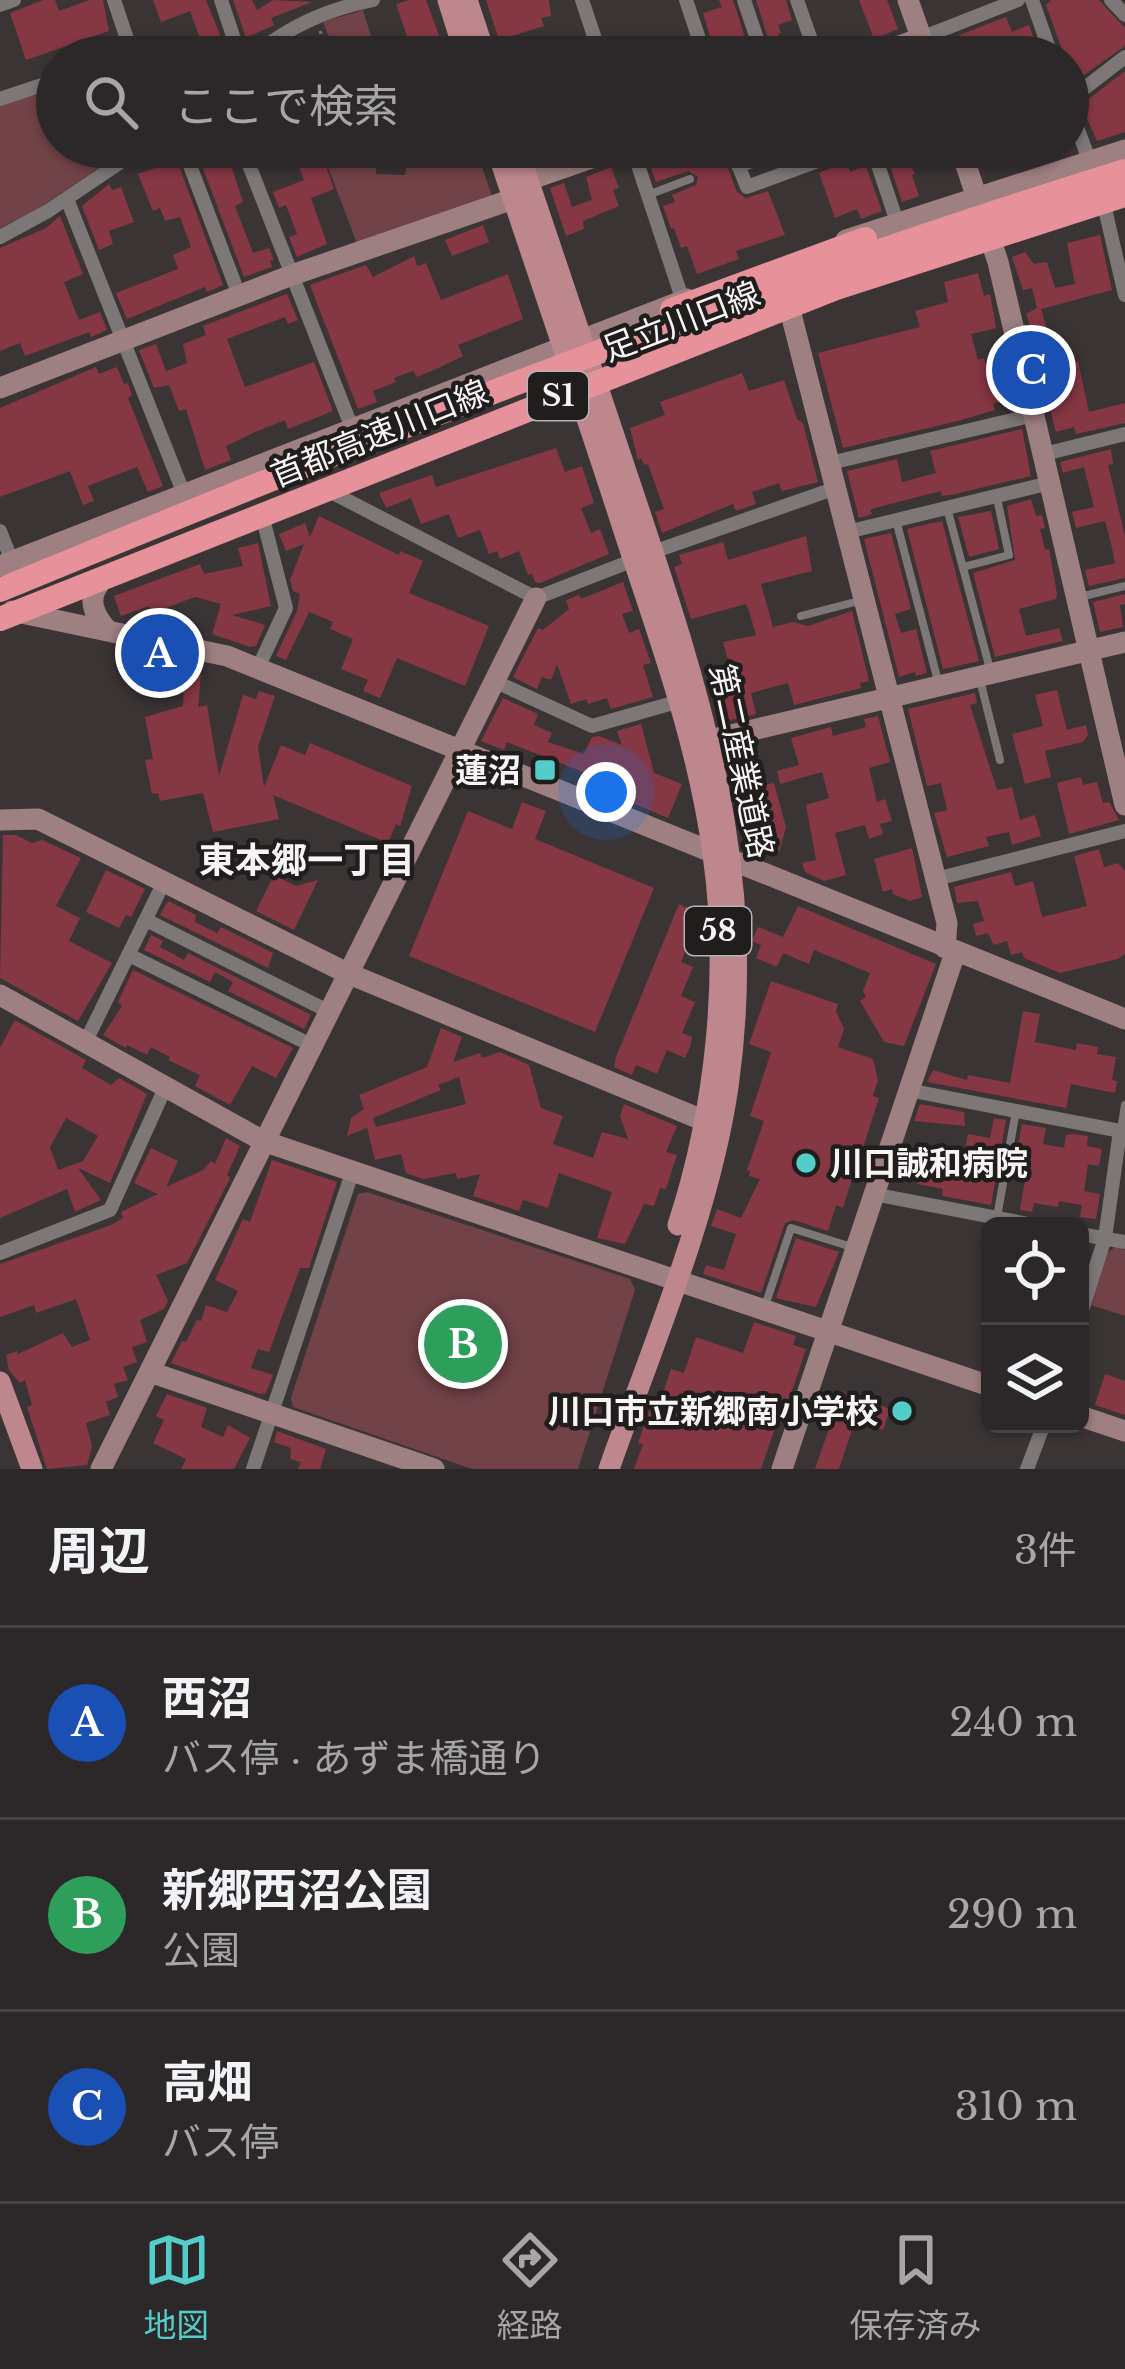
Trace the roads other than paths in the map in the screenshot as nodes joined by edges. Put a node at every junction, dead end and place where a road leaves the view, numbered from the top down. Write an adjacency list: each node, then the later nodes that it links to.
1 (14, 0): 16 (street)
2 (114, 0): 18 (street)
3 (221, 0): 19 (street)
4 (374, 0): 15 (street)
5 (448, 0): 21 (main road)
6 (467, 0): 22 (main road)
7 (582, 0): 23 (street)
8 (686, 0): 24 (street)
9 (744, 0): 25 (street)
10 (797, 0): 26 (street)
11 (908, 0): 27 (street)
12 (1018, 0): 28 (street)
13 (1032, 0): 29 (street)
14 (1111, 0): 17 (street)
15 (334, 4): 20 (street)
16 (0, 5)
17 (1125, 15)
18 (125, 36)
19 (233, 36)
20 (280, 36)
21 (459, 36)
22 (479, 36)
23 (594, 36)
24 (697, 36)
25 (756, 36)
26 (810, 36)
27 (921, 36)
28 (948, 36)
29 (1045, 36)
30 (1125, 57): 31 (street)
31 (1089, 85)
32 (36, 87): 33 (street)
33 (0, 98)
34 (1125, 154): 35 (street, 足立川口線); 36 (highway, 首都高速川口線 / S1)
35 (1089, 160)
36 (1089, 166)
37 (112, 168): 56 (street)
38 (191, 168): 63 (street)
39 (250, 168): 62 (street)
40 (503, 168): 57 (main road, 第二産業道路 / 58)
41 (524, 168): 52 (main road, 第二産業道路 / 58)
42 (564, 168): 52 (street)
43 (636, 168): 54 (street)
44 (739, 168): 45 (street)
45 (799, 168)
46 (879, 168): 59 (street)
47 (967, 168): 55 (street)
48 (1063, 168): 55 (street, 足立川口線)
49 (1082, 168): 89 (highway, 首都高速川口線 / S1)
50 (1125, 171): 66 (highway)
51 (690, 179): 54 (lane)
52 (528, 180): 69 (main road, 第二産業道路 / 58)
53 (1125, 184): 66 (highway)
54 (648, 195): 65 (street)
55 (976, 195): 59 (street, 足立川口線); 61 (street)
56 (67, 199): 60 (street); 68 (street)
57 (513, 200): 62 (street); 69 (main road, 第二産業道路 / 58)
58 (1118, 203): 61 (street, 足立川口線); 64 (street); 96 (highway, 首都高速川口線 / S1)
59 (898, 223): 65 (street, 足立川口線)
60 (0, 237)
61 (992, 243): 67 (street, 足立川口線); 71 (street)
62 (292, 275): 63 (street); 72 (street)
63 (239, 295): 68 (street)
64 (1125, 295)
65 (683, 301): 69 (street, 足立川口線)
66 (744, 306): 69 (highway)
67 (791, 314): 69 (street, 足立川口線); 75 (street)
68 (122, 340): 70 (street); 80 (street)
69 (581, 367): 72 (street, 足立川口線); 76 (highway); 79 (street, 足立川口線); 87 (main road, 第二産業道路 / 58)
70 (0, 388)
71 (1034, 415): 74 (street); 75 (street)
72 (352, 428): 80 (street, 足立川口線)
73 (1125, 434): 74 (street)
74 (1044, 454): 77 (street)
75 (830, 463): 78 (street)
76 (289, 481): 92 (highway); 96 (highway)
77 (1050, 483): 81 (street); 93 (street)
78 (836, 488): 86 (street); 87 (street)
79 (331, 492): 83 (street, 足立川口線); 94 (street)
80 (184, 494): 89 (street, 足立川口線)
81 (996, 496): 82 (street); 88 (lane)
82 (947, 508): 84 (street); 88 (lane)
83 (263, 519): 90 (street, 足立川口線); 101 (street)
84 (896, 520): 86 (street); 104 (lane)
85 (0, 531): 89 (street)
86 (847, 532): 95 (street)
87 (643, 556): 94 (street); 106 (main road, 第二産業道路 / 58); 107 (main road, 第二産業道路 / 58)
88 (963, 566): 102 (lane)
89 (4, 567)
90 (99, 584): 96 (street, 足立川口線); 98 (street)
91 (1125, 586): 93 (lane)
92 (0, 590)
93 (1076, 597): 100 (street)
94 (536, 598): 103 (street)
95 (863, 600): 97 (lane); 105 (street)
96 (5, 614): 98 (street)
97 (801, 616)
98 (107, 630): 101 (street)
99 (1125, 642): 100 (street)
100 (1089, 651): 102 (street); 110 (street)
101 (258, 668): 108 (street)
102 (985, 676): 104 (street); 109 (lane)
103 (494, 681): 106 (street); 108 (street)
104 (940, 686): 105 (street)
105 (890, 698): 107 (street); 114 (street)
106 (680, 701): 113 (main road, 第二産業道路 / 58)
107 (710, 740): 113 (main road, 第二産業道路 / 58)
108 (460, 749): 113 (street); 119 (street)
109 (1000, 760)
110 (1125, 805)
111 (0, 820): 115 (street)
112 (1125, 831): 114 (street)
113 (723, 857): 117 (street); 129 (main road, 第二産業道路 / 58); 141 (main road, 第二産業道路 / 58)
114 (936, 879): 117 (street)
115 (164, 882): 116 (street); 119 (street)
116 (146, 920): 118 (street); 121 (street)
117 (950, 951): 122 (street); 126 (street)
118 (129, 955): 123 (street); 124 (street)
119 (347, 973): 121 (street); 129 (street)
120 (0, 994): 123 (street)
121 (328, 1011): 124 (street)
122 (1125, 1018)
123 (86, 1042): 125 (street)
124 (311, 1045): 131 (street)
125 (166, 1087): 131 (street); 140 (street)
126 (908, 1090): 128 (street); 133 (street)
127 (1125, 1105): 130 (lane)
128 (1016, 1111): 130 (street); 135 (lane)
129 (705, 1120): 141 (main road, 第二産業道路 / 58)
130 (1123, 1132): 137 (street)
131 (263, 1141): 132 (street); 145 (street)
132 (352, 1173): 141 (street); 148 (street)
133 (873, 1194): 134 (street); 139 (street)
134 (992, 1217)
135 (997, 1217)
136 (1089, 1235): 137 (street)
137 (1106, 1238): 138 (street); 142 (street)
138 (1125, 1242)
139 (855, 1249): 143 (lane); 144 (street)
140 (0, 1252)
141 (668, 1279): 143 (street); 157 (main road, 第二産業道路 / 58); 158 (main road, 第二産業道路 / 58)
142 (1089, 1289)
143 (764, 1310): 144 (street)
144 (828, 1331): 147 (street); 159 (street)
145 (150, 1372): 148 (street); 154 (street)
146 (0, 1382): 153 (main road)
147 (981, 1383)
148 (269, 1413): 152 (street); 155 (street)
149 (1089, 1419): 150 (street)
150 (1125, 1431)
151 (1041, 1433): 160 (street)
152 (388, 1462): 156 (street)
153 (32, 1469)
154 (101, 1469)
155 (253, 1469)
156 (434, 1469)
157 (594, 1469)
158 (609, 1469)
159 (782, 1469)
160 (1027, 1469)

